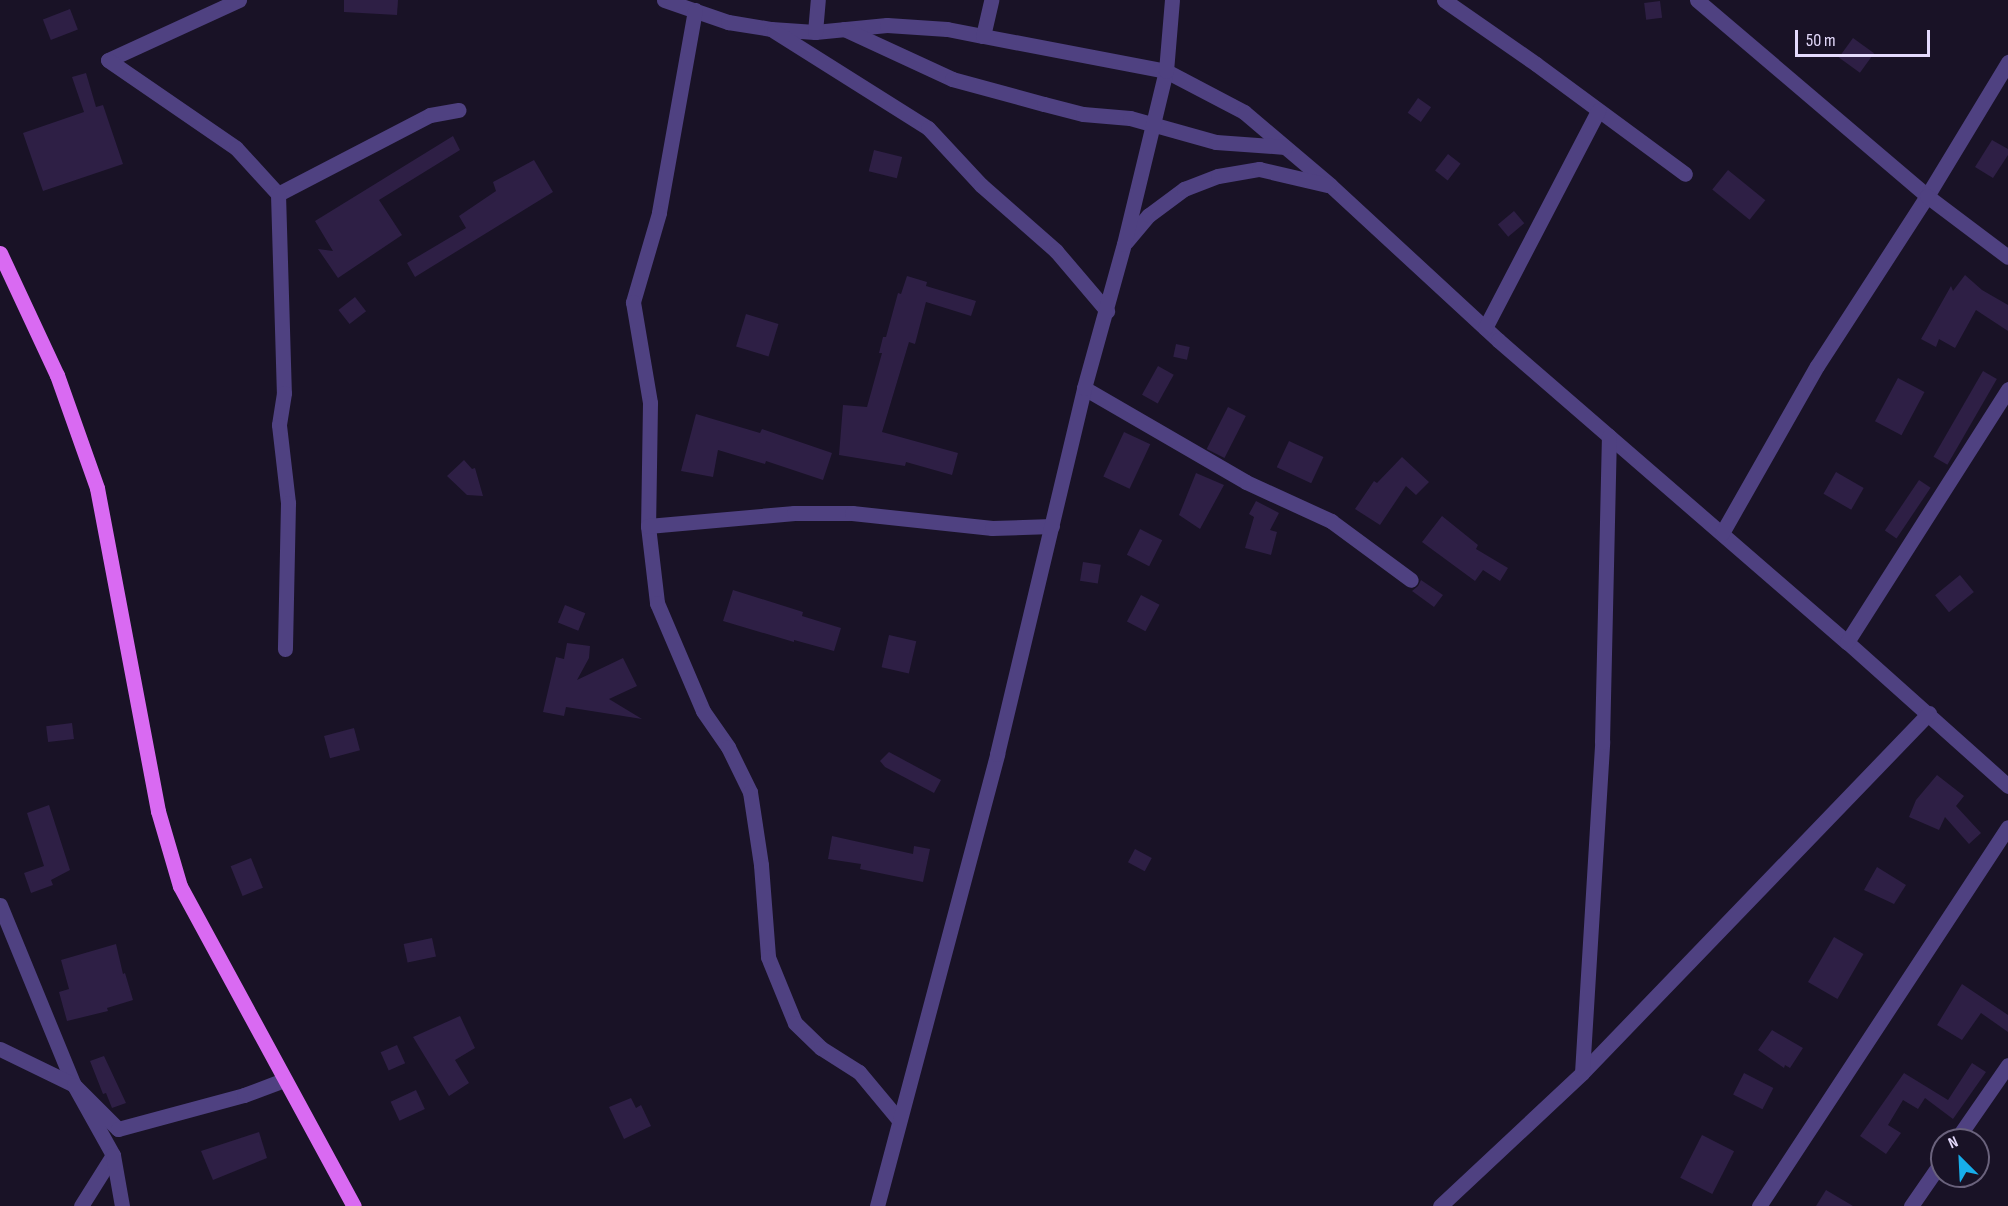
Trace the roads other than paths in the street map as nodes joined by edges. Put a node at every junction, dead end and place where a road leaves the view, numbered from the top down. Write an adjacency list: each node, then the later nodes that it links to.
1 (239, 0): 21 (street)
2 (664, 0): 8 (street)
3 (818, 0): 11 (street)
4 (991, 0): 12 (street)
5 (1172, 0): 14 (street)
6 (1444, 0): 16 (street)
7 (1697, 0): 22 (street)
8 (695, 10): 9 (street); 32 (street)
9 (771, 29): 11 (street); 26 (street)
10 (844, 29): 11 (street); 12 (street); 17 (street)
11 (815, 32)
12 (983, 36): 14 (street)
13 (2008, 62): 22 (street)
14 (1166, 71): 17 (street); 18 (street)
15 (459, 110): 21 (street)
16 (1598, 111): 19 (street); 27 (street)
17 (1153, 124): 18 (street); 23 (street)
18 (1285, 147): 20 (street)
19 (1685, 174)
20 (1330, 185): 23 (street); 27 (street)
21 (278, 194): 36 (street)
22 (1927, 196): 25 (street); 33 (street)
23 (1124, 244): 26 (street)
24 (0, 253): 44 (main road)
25 (2008, 257)
26 (1107, 311): 28 (street)
27 (1485, 328): 30 (street)
28 (1084, 388): 31 (street); 34 (street)
29 (2008, 389): 35 (street)
30 (1609, 436): 33 (street); 43 (street)
31 (1052, 525): 32 (street); 46 (street)
32 (648, 526): 46 (street)
33 (1722, 533): 35 (street)
34 (1411, 580)
35 (1847, 642): 37 (street)
36 (285, 649)
37 (1929, 713): 38 (street); 43 (street)
38 (2008, 786)
39 (2008, 827): 55 (street)
40 (0, 905): 45 (street)
41 (0, 1049): 45 (street)
42 (2008, 1065): 47 (street)
43 (1582, 1073): 54 (street)
44 (284, 1080): 45 (street); 52 (main road)
45 (74, 1085): 48 (street)
46 (899, 1120): 53 (street)
47 (1964, 1128)
48 (113, 1155): 50 (street); 51 (street)
49 (1930, 1178): 56 (street)
50 (81, 1206)
51 (122, 1206)
52 (354, 1206)
53 (877, 1206)
54 (1440, 1206)
55 (1759, 1206)
56 (1911, 1206)

